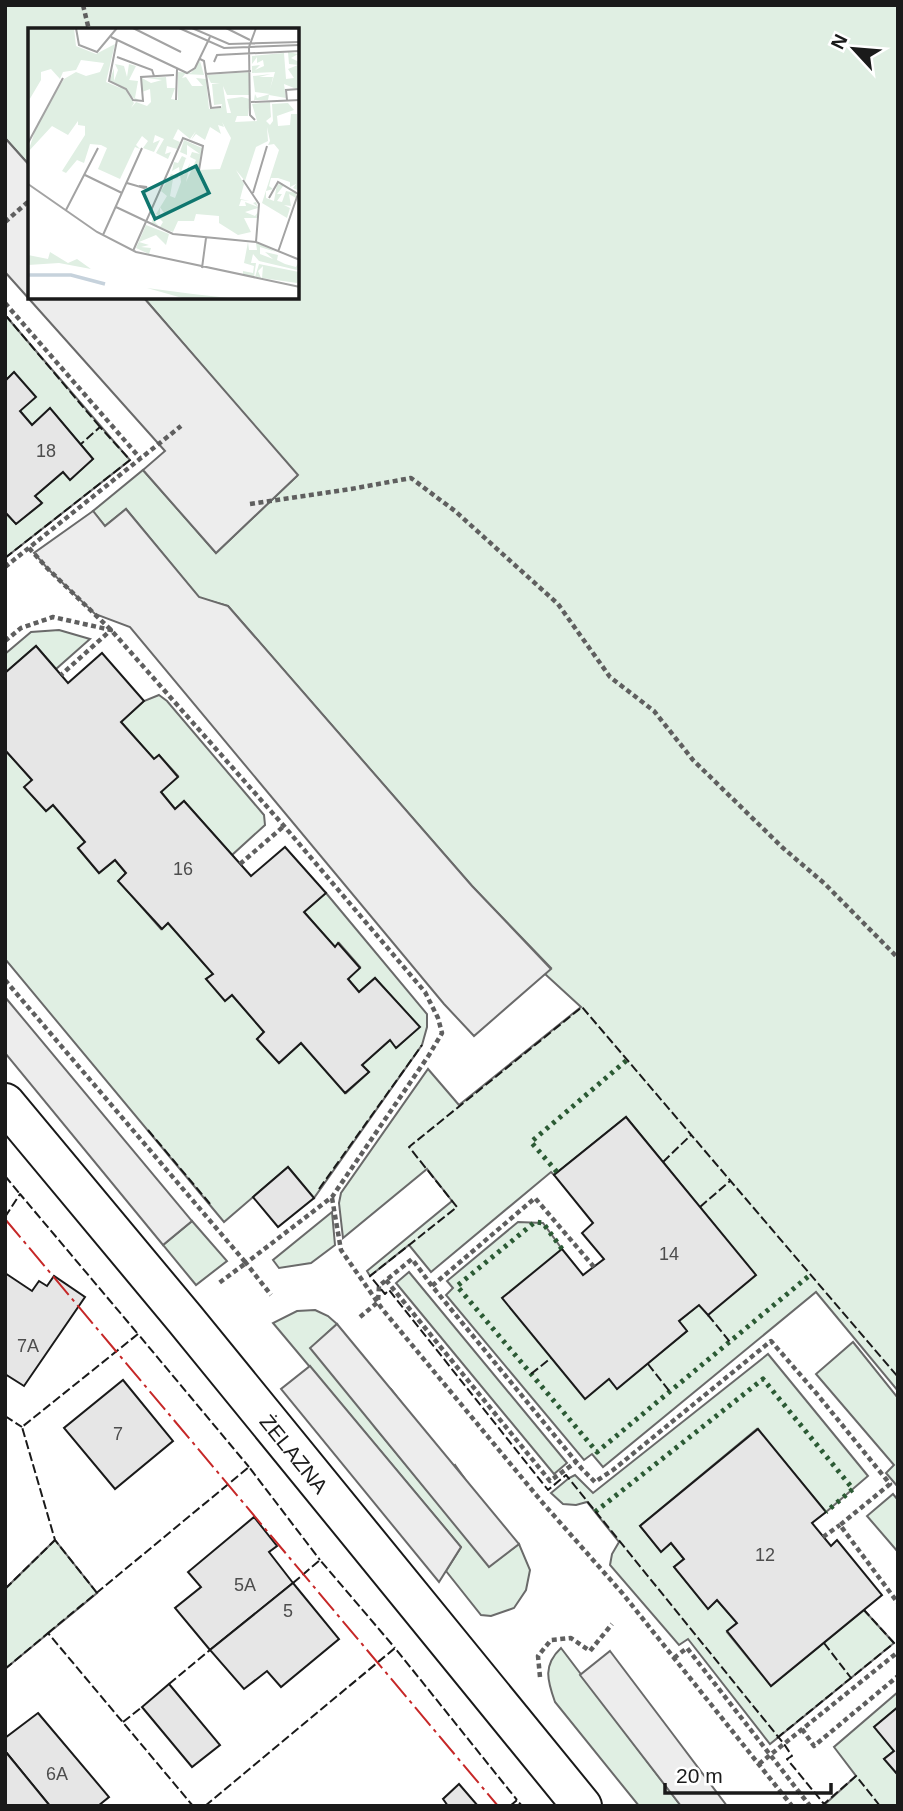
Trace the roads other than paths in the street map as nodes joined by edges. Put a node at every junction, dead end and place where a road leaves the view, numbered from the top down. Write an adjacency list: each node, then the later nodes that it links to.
1 (5, 1103): 2 (street, ŻELAZNA)
2 (582, 1806)

